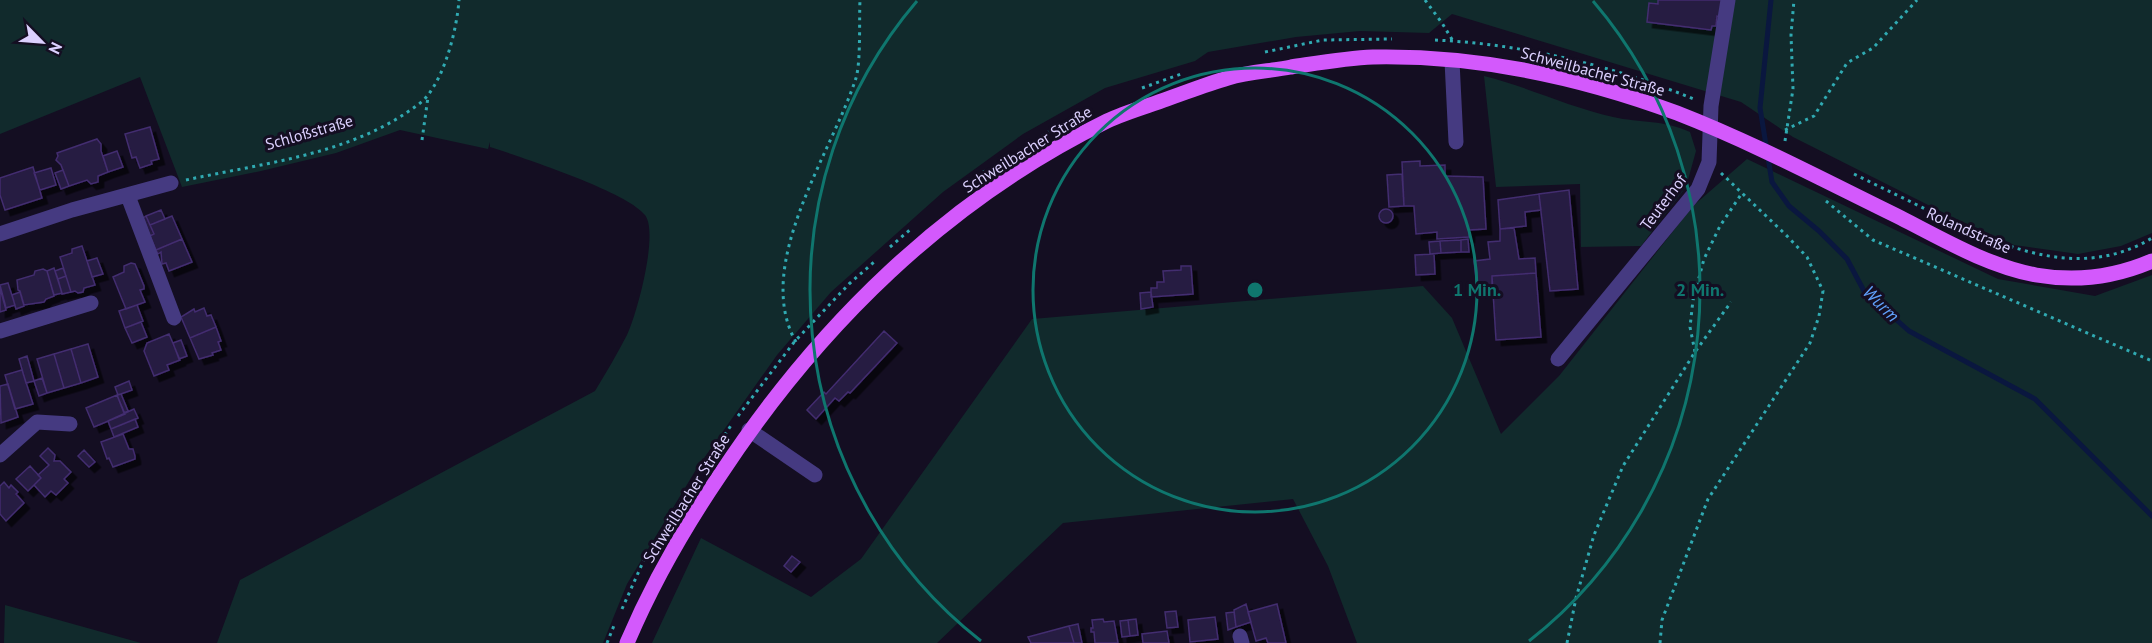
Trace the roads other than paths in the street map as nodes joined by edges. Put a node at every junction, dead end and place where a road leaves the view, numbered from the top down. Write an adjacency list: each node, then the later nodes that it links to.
1 (1728, 0): 3 (street, Teuterhof)
2 (1452, 61): 3 (main road, Schweilbacher Straße); 4 (street); 15 (main road, Schweilbacher Straße)
3 (1716, 129): 5 (main road, Schweilbacher Straße); 13 (street, Teuterhof)
4 (1456, 142)
5 (1783, 160): 9 (main road, Rolandstraße)
6 (171, 183): 7 (street)
7 (128, 196): 8 (street); 11 (street)
8 (0, 234)
9 (2152, 261)
10 (91, 303): 12 (street)
11 (174, 318)
12 (0, 331)
13 (1558, 359)
14 (70, 424): 16 (street)
15 (749, 430): 17 (street); 18 (main road, Schweilbacher Straße)
16 (0, 455)
17 (815, 475)
18 (627, 643)

